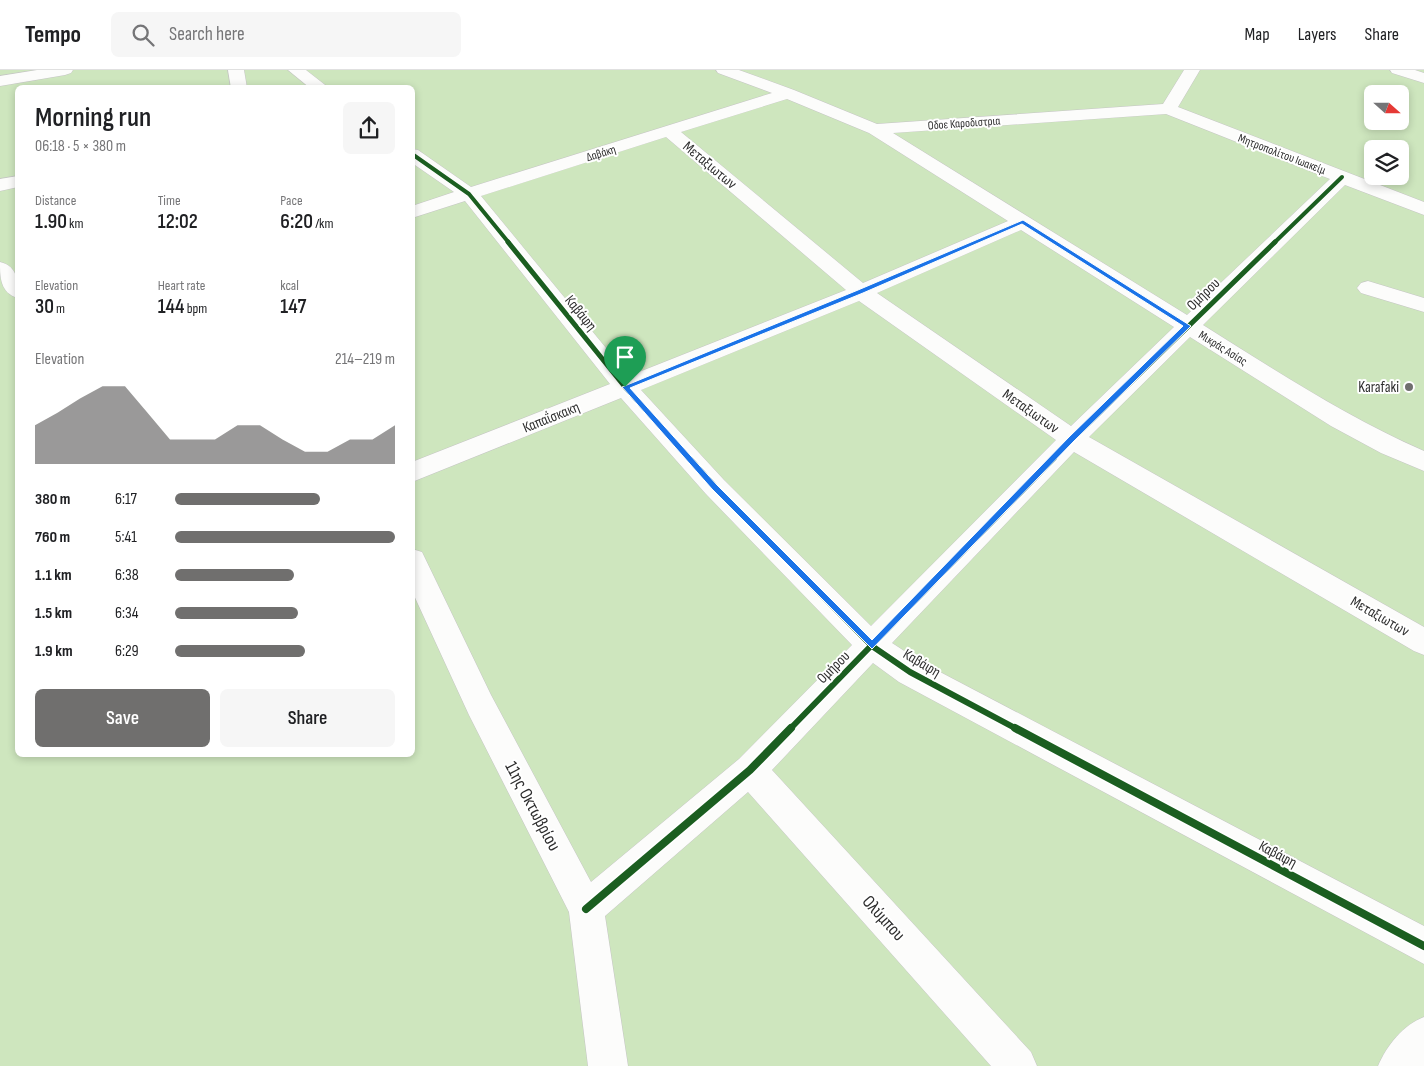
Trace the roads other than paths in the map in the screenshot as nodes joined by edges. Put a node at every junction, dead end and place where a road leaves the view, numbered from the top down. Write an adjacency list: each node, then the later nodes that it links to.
1 (65, 70): 8 (street)
2 (236, 70): 9 (street)
3 (296, 70): 10 (street)
4 (724, 70): 11 (street, Oδοε Καροδιστρια)
5 (1192, 70): 12 (street)
6 (1398, 70): 7 (street)
7 (1424, 78)
8 (0, 81)
9 (238, 85)
10 (316, 85)
11 (788, 93): 13 (street, Oδοε Καροδιστρια); 14 (street, Δαβάκη)
12 (1168, 110): 13 (street, Oδοε Καροδιστρια); 16 (street, Μητροπολίτου Ιωακείμ)
13 (875, 129): 22 (street, Μικράς Ασίας)
14 (670, 132): 19 (street, Δαβάκη); 26 (street, Μεταξιωτων)
15 (415, 156): 19 (street, Καβάφη)
16 (1342, 177): 20 (street, Μητροπολίτου Ιωακείμ); 28 (street, Ομήρου)
17 (15, 182): 18 (street)
18 (0, 185)
19 (469, 194): 21 (street, Δαβάκη); 29 (street, Καβάφη)
20 (1424, 209)
21 (415, 211)
22 (1023, 222): 26 (street, Καπαΐσκακη); 28 (street, Μικράς Ασίας)
23 (0, 268): 24 (street)
24 (15, 287)
25 (1368, 288): 27 (street)
26 (860, 292): 29 (street, Καπαΐσκακη); 30 (street, Μεταξιωτων)
27 (1424, 305)
28 (1188, 326): 30 (street, Ομήρου); 31 (street, Μικράς Ασίας)
29 (625, 387): 32 (street, Καπαΐσκακη); 35 (street, Καβάφη)
30 (1072, 439): 34 (street, Μεταξιωτων); 35 (street, Ομήρου)
31 (1424, 462)
32 (415, 472)
33 (415, 566): 37 (street, 11ης Οκτωβρίου)
34 (1424, 642)
35 (872, 646): 36 (street, Ομήρου); 38 (street, Καβάφη)
36 (750, 770): 37 (street, Ομήρου); 41 (street, Ολύμπου)
37 (586, 909): 40 (street, 11ης Οκτωβρίου)
38 (1424, 946)
39 (1424, 1036): 42 (street)
40 (608, 1066)
41 (1017, 1066)
42 (1398, 1066)

